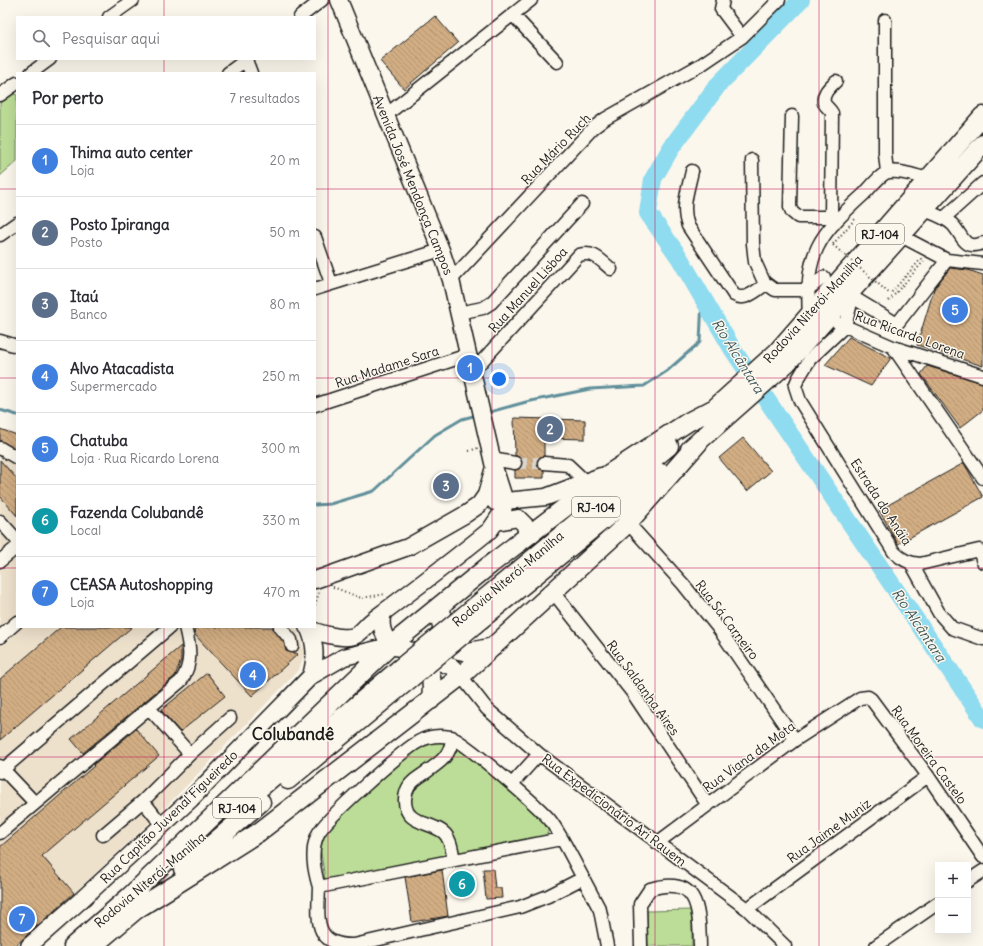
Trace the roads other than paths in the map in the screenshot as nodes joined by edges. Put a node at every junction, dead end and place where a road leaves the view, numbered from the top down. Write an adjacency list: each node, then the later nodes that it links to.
1 (133, 0): 8 (street)
2 (322, 0): 9 (street)
3 (340, 0): 21 (main road, Avenida José Mendonça Campos)
4 (531, 0): 7 (street)
5 (723, 0): 11 (street)
6 (779, 0): 11 (street, Rua Mário Ruch)
7 (513, 15): 14 (street); 21 (street)
8 (110, 16)
9 (301, 16)
10 (885, 20): 27 (street)
11 (742, 37): 47 (street, Rua Mário Ruch)
12 (49, 60): 15 (street)
13 (247, 60): 16 (street); 17 (street)
14 (557, 62)
15 (32, 72)
16 (229, 72)
17 (251, 72)
18 (836, 81): 35 (street)
19 (16, 84): 20 (street)
20 (0, 95)
21 (386, 115): 42 (main road, Avenida José Mendonça Campos)
22 (792, 116): 35 (street)
23 (983, 116): 29 (highway, Rodovia Niterói-Manilha / RJ-104)
24 (981, 150): 33 (highway, Rodovia Niterói-Manilha / RJ-104)
25 (752, 160): 49 (street)
26 (692, 171): 49 (street)
27 (887, 172): 28 (street); 35 (street)
28 (904, 173): 29 (street); 31 (street)
29 (928, 179): 31 (highway, Rodovia Niterói-Manilha / RJ-104)
30 (983, 183): 34 (street)
31 (915, 194): 50 (highway, Rodovia Niterói-Manilha / RJ-104)
32 (582, 204): 53 (street)
33 (924, 210): 34 (street); 39 (highway, Rodovia Niterói-Manilha / RJ-104)
34 (944, 218): 41 (street)
35 (832, 221): 43 (street)
36 (16, 224): 37 (street)
37 (1, 234): 38 (street)
38 (16, 236)
39 (901, 236): 44 (street); 50 (highway, Rodovia Niterói-Manilha / RJ-104)
40 (316, 240): 48 (street)
41 (983, 242)
42 (441, 250): 47 (main road, Avenida José Mendonça Campos); 48 (street)
43 (812, 258): 50 (street); 52 (street)
44 (947, 260): 45 (street); 50 (street)
45 (983, 264)
46 (611, 269): 62 (street, Rua Manuel Lisboa)
47 (451, 280): 53 (main road, Avenida José Mendonça Campos)
48 (331, 283): 51 (street)
49 (766, 284): 52 (street)
50 (838, 284): 52 (street); 54 (highway, Rodovia Niterói-Manilha / RJ-104); 55 (highway, Rodovia Niterói-Manilha / RJ-104); 56 (street)
51 (316, 289)
52 (807, 290): 54 (street)
53 (458, 313): 60 (main road, Avenida José Mendonça Campos)
54 (809, 316): 61 (highway, Rodovia Niterói-Manilha / RJ-104)
55 (828, 319): 56 (street, Rua Ricardo Lorena); 61 (highway, Rodovia Niterói-Manilha / RJ-104)
56 (845, 326): 59 (street, Rua Ricardo Lorena); 86 (street, Estrada do Anáia)
57 (0, 341): 58 (street)
58 (16, 346)
59 (893, 347): 63 (street, Rua Ricardo Lorena); 73 (street)
60 (468, 355): 62 (main road, Avenida José Mendonça Campos); 64 (street, Rua Madame Sara)
61 (782, 358): 65 (highway, Rodovia Niterói-Manilha / RJ-104)
62 (472, 372): 70 (main road, Avenida José Mendonça Campos)
63 (983, 376)
64 (316, 405)
65 (724, 406): 66 (highway, Rodovia Niterói-Manilha / RJ-104); 72 (highway); 91 (highway, Rodovia Niterói-Manilha / RJ-104)
66 (699, 442): 79 (highway); 91 (highway, Rodovia Niterói-Manilha / RJ-104)
67 (0, 448): 68 (street)
68 (16, 457)
69 (515, 462): 70 (street)
70 (493, 463): 75 (main road, Avenida José Mendonça Campos); 76 (main road)
71 (544, 463): 74 (street)
72 (610, 472): 74 (main road); 80 (highway)
73 (983, 478)
74 (586, 482): 75 (main road)
75 (505, 501): 76 (main road); 78 (main road)
76 (476, 508): 78 (main road); 87 (main road)
77 (0, 521): 81 (street)
78 (497, 522): 80 (main road); 90 (main road)
79 (628, 523): 88 (highway); 111 (street, Rua Sá Carneiro)
80 (527, 536): 89 (highway)
81 (16, 539)
82 (16, 548): 84 (street)
83 (981, 549): 85 (street, Estrada do Anáia); 86 (street, Estrada do Anáia)
84 (0, 561)
85 (983, 562)
86 (911, 563): 98 (street)
87 (321, 586)
88 (553, 592): 102 (highway); 119 (street, Rua Saldanha Aires)
89 (444, 602): 99 (main road, Rua Expedicionário Ari Rauem); 101 (highway)
90 (384, 613): 96 (main road); 101 (main road)
91 (470, 620): 131 (highway, Rodovia Niterói-Manilha / RJ-104, bridge)
92 (16, 623): 97 (street)
93 (169, 628): 114 (street)
94 (185, 628): 108 (street)
95 (281, 628): 100 (street)
96 (308, 628): 105 (main road)
97 (0, 637)
98 (983, 639)
99 (444, 641): 102 (highway); 104 (main road, Rua Expedicionário Ari Rauem)
100 (292, 646)
101 (390, 646): 103 (main road, Rua Expedicionário Ari Rauem); 105 (main road, Rua Capitão Juvenal Figueiredo); 131 (highway)
102 (494, 646): 104 (highway)
103 (422, 655): 104 (main road, Rua Expedicionário Ari Rauem); 107 (highway)
104 (456, 672): 107 (highway); 113 (street, Rua Expedicionário Ari Rauem)
105 (311, 676): 120 (main road, Rua Capitão Juvenal Figueiredo)
106 (860, 698): 111 (street, Rua Viana da Mota); 115 (street, Rua Moreira Castelo)
107 (431, 700): 131 (highway)
108 (149, 708): 112 (street); 118 (street)
109 (230, 718): 112 (street)
110 (452, 737): 116 (street); 126 (street); 130 (street)
111 (795, 740): 119 (street, Rua Viana da Mota)
112 (190, 754): 117 (street)
113 (539, 754): 116 (street); 124 (street, Rua Expedicionário Ari Rauem)
114 (1, 769): 118 (street)
115 (928, 776): 125 (street, Rua Moreira Castelo); 133 (street, Rua Jaime Muniz)
116 (512, 784): 123 (street)
117 (144, 800): 120 (street); 122 (street)
118 (34, 803): 121 (street)
119 (707, 804): 124 (street, Rua Viana da Mota)
120 (162, 825): 134 (main road, Rua Capitão Juvenal Figueiredo)
121 (0, 833)
122 (103, 835)
123 (561, 839): 126 (street); 128 (street)
124 (657, 843): 133 (street, Rua Expedicionário Ari Rauem)
125 (983, 858)
126 (454, 860): 130 (street)
127 (983, 871): 129 (street)
128 (583, 878): 130 (street); 137 (street)
129 (971, 879)
130 (319, 887)
131 (132, 904): 135 (highway, Rodovia Niterói-Manilha / RJ-104); 136 (highway, Rodovia Niterói-Manilha / RJ-104)
132 (935, 904): 141 (street)
133 (747, 909): 140 (street, Rua Expedicionário Ari Rauem)
134 (29, 946)
135 (73, 946)
136 (93, 946)
137 (607, 946)
138 (641, 946): 139 (street)
139 (700, 946)
140 (784, 946)
141 (876, 946)

